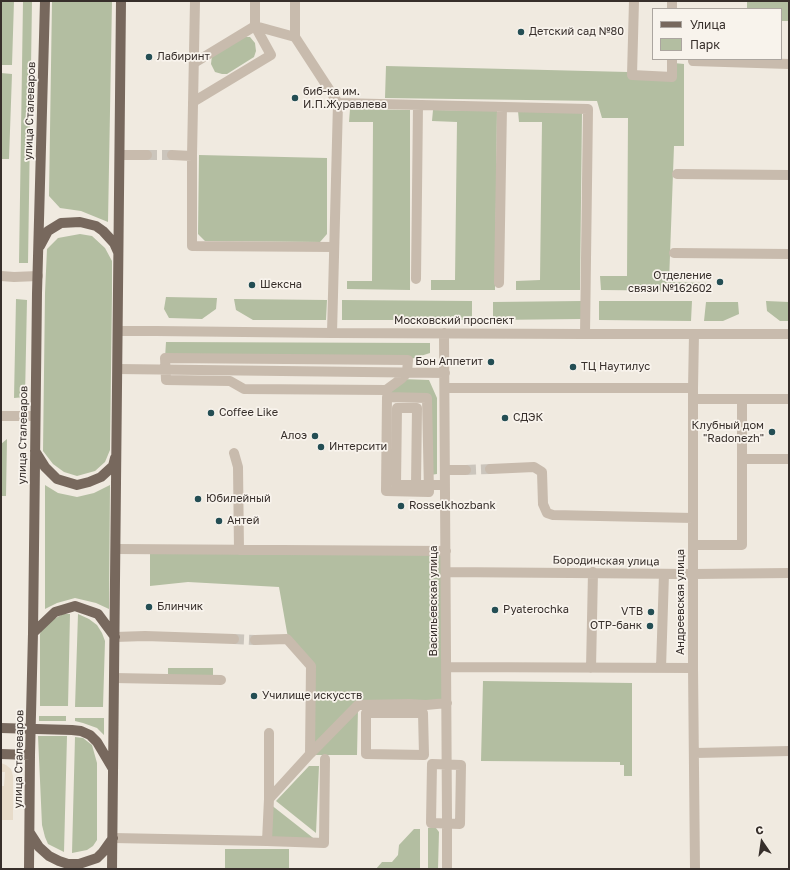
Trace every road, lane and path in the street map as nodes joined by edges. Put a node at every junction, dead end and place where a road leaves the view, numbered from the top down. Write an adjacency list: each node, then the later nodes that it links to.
1 (45, 1): 24 (main road, улица Сталеваров)
2 (121, 1): 17 (main road)
3 (195, 1): 11 (street)
4 (255, 1): 7 (street)
5 (295, 1): 8 (street)
6 (634, 1): 9 (street)
7 (255, 26): 8 (street); 11 (street); 13 (street)
8 (295, 37): 14 (street)
9 (672, 60)
10 (693, 61): 12 (street)
11 (194, 63): 13 (street)
12 (789, 64)
13 (193, 102): 20 (street)
14 (338, 103): 15 (street); 23 (street)
15 (418, 104): 16 (street); 30 (street)
16 (502, 107): 31 (street); 35 (street)
17 (120, 154): 18 (street); 26 (main road)
18 (147, 155)
19 (172, 155): 20 (street)
20 (192, 156): 23 (street)
21 (677, 174): 22 (street)
22 (789, 175)
23 (334, 247): 33 (street)
24 (39, 248): 26 (main road); 29 (main road, улица Сталеваров)
25 (674, 253): 27 (street)
26 (119, 254): 32 (main road)
27 (789, 254)
28 (1, 276): 29 (street)
29 (38, 276): 48 (main road, улица Сталеваров)
30 (416, 279)
31 (499, 283)
32 (118, 331): 33 (street, Московский проспект); 38 (main road)
33 (332, 333): 34 (street, Московский проспект)
34 (444, 333): 35 (street, Московский проспект); 41 (street, Васильевская улица)
35 (585, 334): 36 (street, Московский проспект)
36 (694, 334): 37 (street, Московский проспект); 43 (street, Андреевская улица)
37 (789, 334)
38 (118, 369): 39 (street); 49 (main road)
39 (165, 370): 40 (street); 40 (street)
40 (407, 373): 41 (street)
41 (445, 373): 42 (street, Васильевская улица)
42 (445, 388): 43 (street); 55 (street, Васильевская улица)
43 (693, 388): 44 (street, Андреевская улица)
44 (693, 399): 45 (street); 60 (street, Андреевская улица)
45 (742, 399): 46 (street); 52 (street)
46 (789, 399)
47 (1, 416): 48 (street)
48 (35, 416): 50 (main road, улица Сталеваров)
49 (117, 450): 50 (main road); 62 (main road)
50 (35, 451): 70 (main road, улица Сталеваров)
51 (234, 453): 63 (street)
52 (742, 459): 53 (street); 61 (street)
53 (789, 459)
54 (490, 469): 60 (street)
55 (445, 470): 56 (street); 59 (street, Васильевская улица)
56 (466, 470)
57 (416, 485): 57 (street); 58 (street)
58 (429, 485): 58 (street); 59 (street)
59 (445, 485): 64 (street, Васильевская улица)
60 (694, 518): 61 (street, Андреевская улица)
61 (694, 545): 69 (street, Андреевская улица)
62 (116, 550): 63 (street); 71 (main road)
63 (239, 550): 64 (street)
64 (446, 551): 65 (street, Васильевская улица)
65 (446, 572): 66 (street, Бородинская улица); 74 (street, Васильевская улица)
66 (592, 572): 68 (street, Бородинская улица); 75 (street)
67 (789, 573): 69 (street, Бородинская улица)
68 (664, 574): 69 (street, Бородинская улица); 76 (street)
69 (694, 574): 77 (street, Андреевская улица)
70 (33, 633): 71 (main road); 83 (main road, улица Сталеваров)
71 (115, 637): 72 (street); 78 (main road)
72 (234, 639)
73 (255, 640): 88 (street)
74 (446, 667): 75 (street); 80 (street, Васильевская улица)
75 (590, 668): 76 (street)
76 (661, 668): 77 (street)
77 (693, 668): 86 (street, Андреевская улица)
78 (114, 678): 79 (street); 92 (main road)
79 (221, 680)
80 (447, 703): 81 (street); 91 (street, Васильевская улица)
81 (409, 708): 81 (street); 88 (street)
82 (1, 728): 83 (main road)
83 (31, 729): 89 (main road, улица Сталеваров); 92 (main road)
84 (269, 733): 93 (street)
85 (789, 751): 86 (street)
86 (694, 753): 101 (street, Андреевская улица)
87 (1, 754): 89 (main road)
88 (310, 754): 93 (street)
89 (30, 755): 95 (main road, улица Сталеваров)
90 (324, 759): 97 (street)
91 (447, 764): 94 (street, Васильевская улица); 94 (street)
92 (113, 769): 96 (main road)
93 (269, 799): 97 (street)
94 (448, 824): 100 (street, Васильевская улица)
95 (30, 833): 96 (main road); 98 (main road, улица Сталеваров)
96 (113, 838): 97 (street); 99 (main road)
97 (267, 842)
98 (29, 869)
99 (112, 869)
100 (447, 869)
101 (695, 869)

